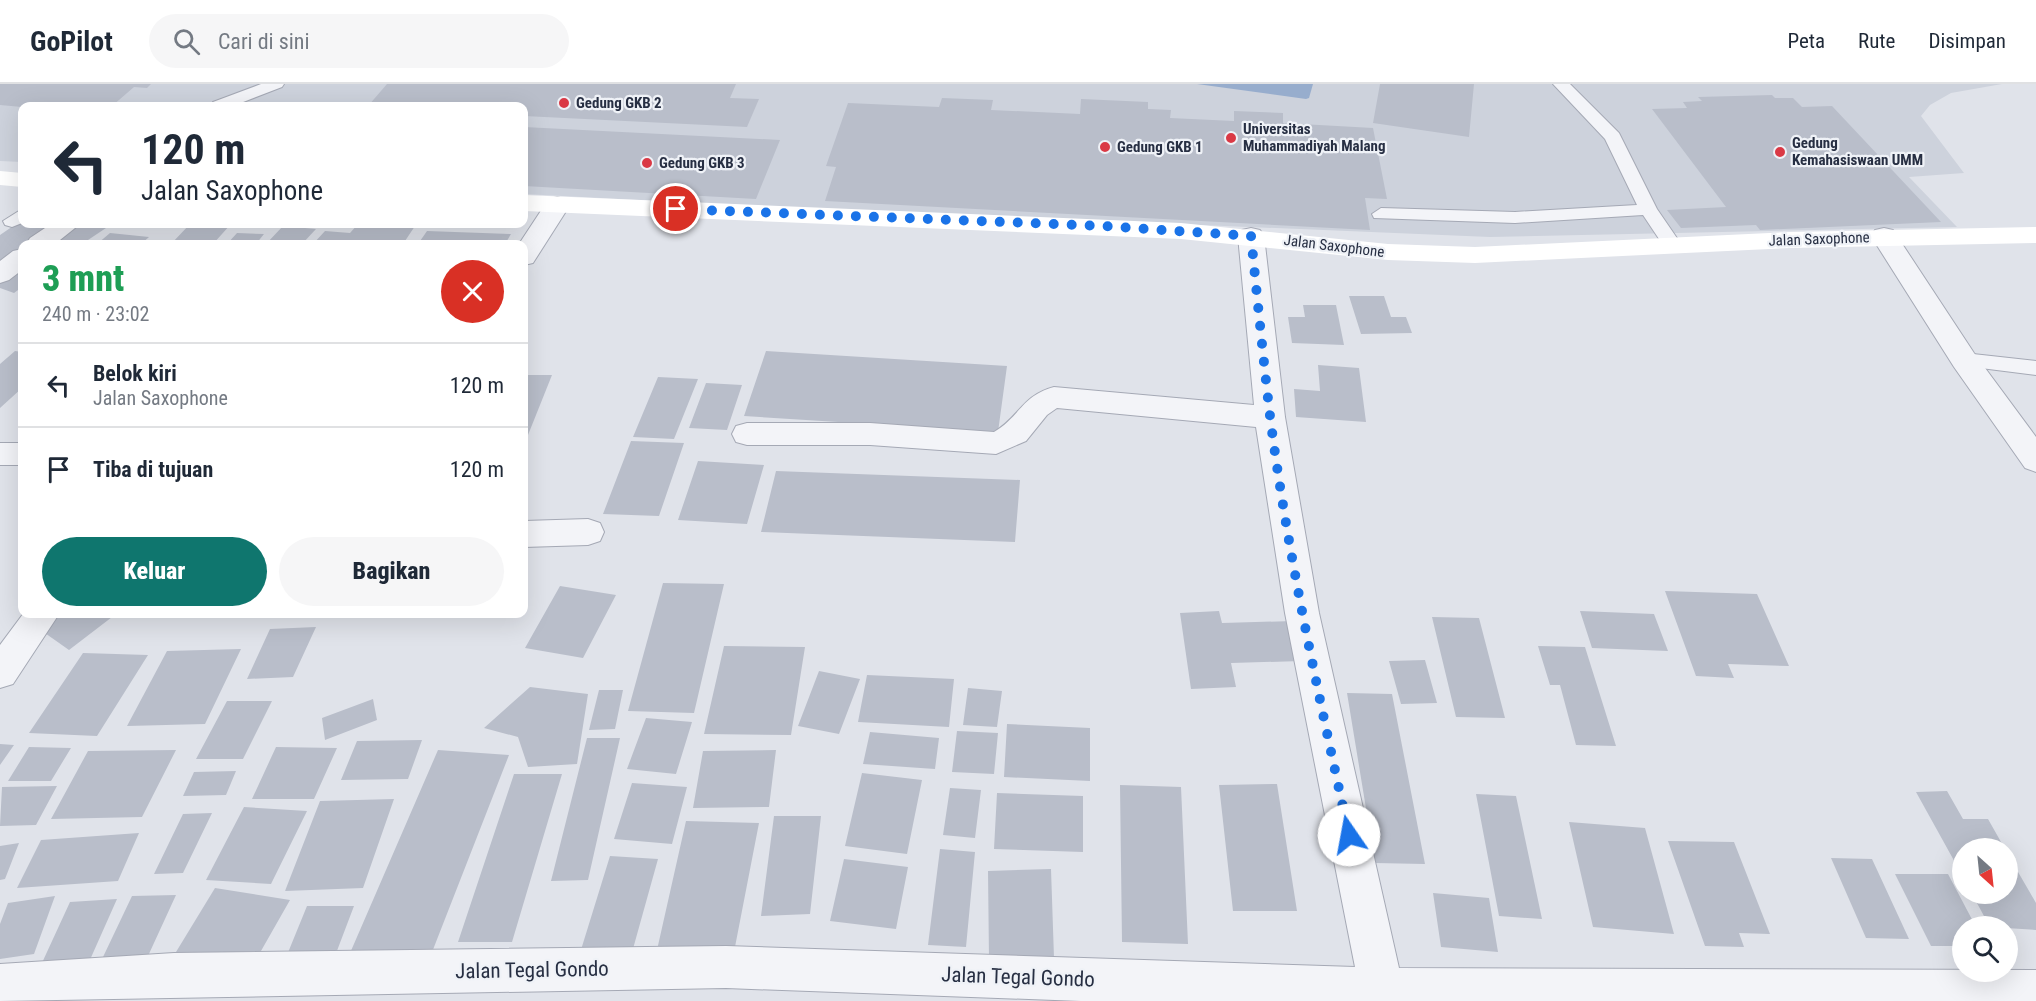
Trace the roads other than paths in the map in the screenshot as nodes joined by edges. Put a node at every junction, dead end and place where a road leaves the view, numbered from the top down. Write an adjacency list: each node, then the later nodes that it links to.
1 (276, 84): 3 (lane)
2 (1562, 84): 8 (lane)
3 (229, 102)
4 (0, 178): 5 (main road)
5 (18, 180)
6 (528, 203): 7 (main road, Jalan Saxophone)
7 (557, 205): 12 (main road, Jalan Saxophone); 16 (street)
8 (1648, 209): 9 (lane); 15 (lane)
9 (1381, 214)
10 (61, 228): 14 (street)
11 (2036, 235): 13 (main road, Jalan Saxophone)
12 (1251, 236): 15 (main road, Jalan Saxophone); 21 (street)
13 (1884, 236): 15 (main road, Jalan Saxophone); 19 (street)
14 (45, 240)
15 (1672, 244)
16 (528, 251)
17 (18, 260): 18 (street)
18 (0, 274)
19 (1964, 360): 20 (lane); 23 (street)
20 (2036, 368)
21 (1270, 417): 22 (street); 33 (street)
22 (747, 434)
23 (2029, 447)
24 (0, 454): 25 (street)
25 (18, 454)
26 (588, 532): 27 (street)
27 (528, 534)
28 (39, 618): 29 (street)
29 (0, 673)
30 (0, 986): 31 (street, Jalan Tegal Gondo)
31 (103, 990): 33 (street, Jalan Tegal Gondo)
32 (2036, 992): 34 (street, Jalan Tegal Gondo)
33 (1383, 996): 34 (street, Jalan Tegal Gondo)
34 (1602, 997)

